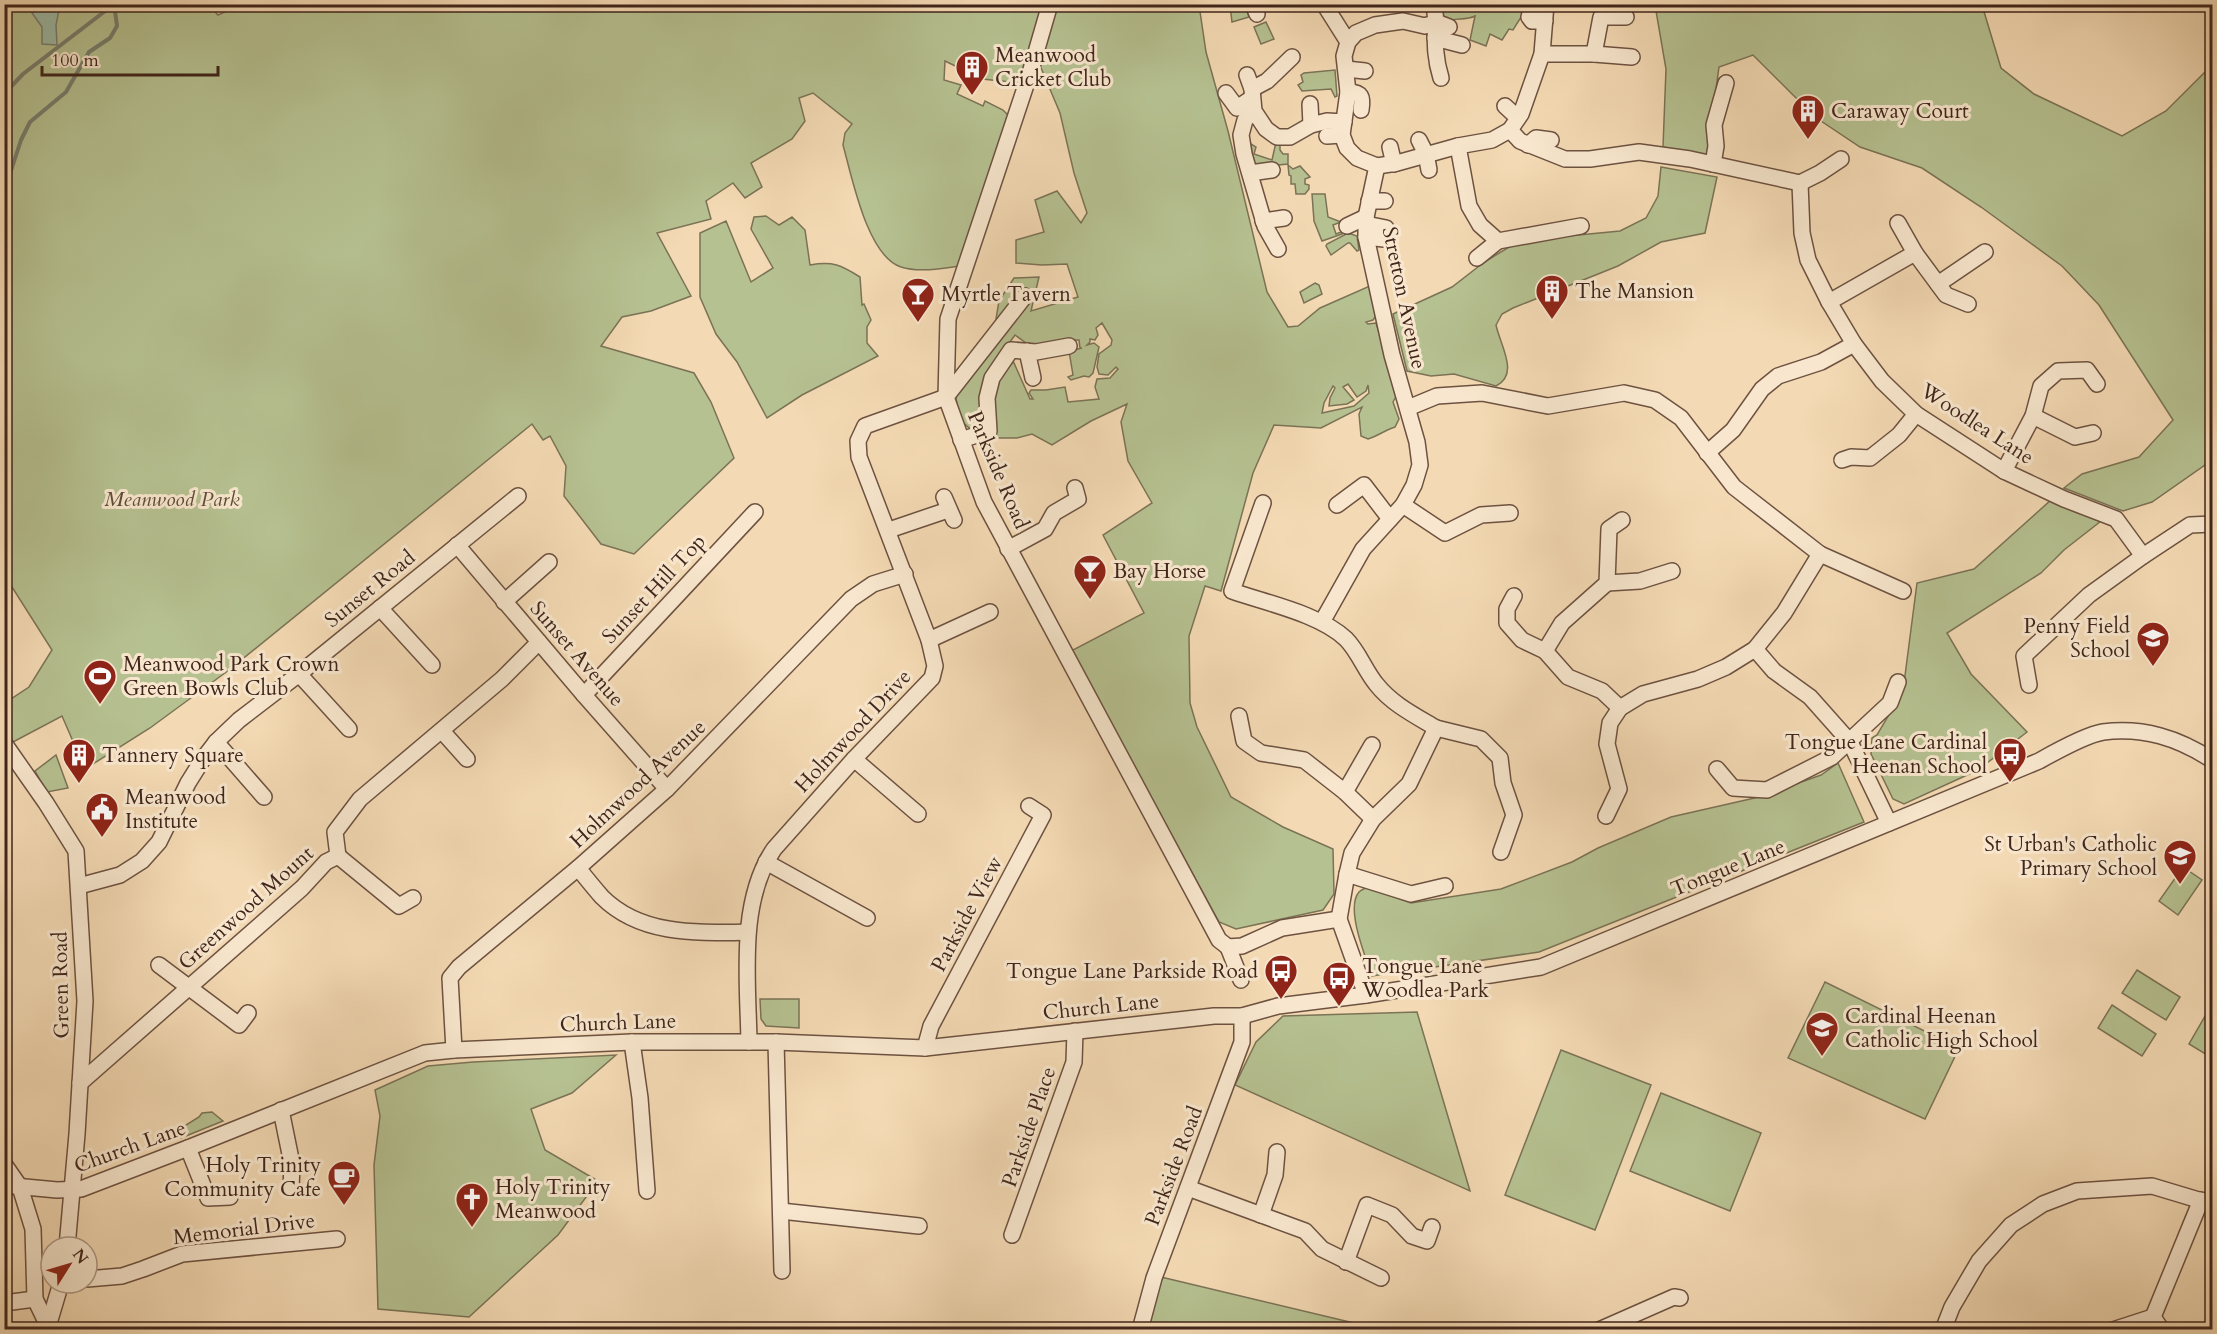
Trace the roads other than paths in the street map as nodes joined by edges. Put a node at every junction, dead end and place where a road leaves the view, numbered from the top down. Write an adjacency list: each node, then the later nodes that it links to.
1 (1050, 4): 66 (street, Parkside Road)
2 (1324, 4): 7 (street)
3 (1340, 4): 7 (street)
4 (1434, 4): 8 (street)
5 (1539, 6): 12 (street)
6 (1626, 17): 13 (street)
7 (1333, 19): 10 (street)
8 (1442, 25): 9 (street); 10 (street)
9 (1435, 38): 11 (street); 18 (street)
10 (1348, 42): 16 (street)
11 (1462, 45)
12 (1542, 54): 13 (street); 26 (street)
13 (1594, 54): 15 (street)
14 (1292, 57): 22 (street)
15 (1632, 57)
16 (1346, 69): 17 (street); 20 (street)
17 (1365, 71)
18 (1441, 78)
19 (1726, 83): 37 (street)
20 (1348, 92): 25 (street); 28 (street)
21 (1226, 93): 22 (street)
22 (1251, 93): 27 (street); 41 (street)
23 (1310, 104): 27 (street)
24 (1505, 106): 26 (street)
25 (1361, 110)
26 (1514, 124): 31 (street); 32 (street)
27 (1311, 125): 28 (street)
28 (1338, 131): 38 (street)
29 (1419, 140): 34 (street)
30 (1551, 140): 31 (street)
31 (1528, 145): 37 (street)
32 (1458, 146): 34 (street); 52 (street)
33 (1390, 147): 36 (street)
34 (1426, 154): 36 (street); 40 (street)
35 (1841, 159): 42 (street)
36 (1394, 164): 38 (street)
37 (1713, 164): 42 (street)
38 (1377, 166): 43 (street, Stretton Avenue)
39 (1272, 170): 41 (street)
40 (1429, 170)
41 (1250, 172): 46 (street)
42 (1800, 183): 59 (street, Woodlea Lane)
43 (1369, 201): 44 (street); 49 (street, Stretton Avenue)
44 (1385, 201)
45 (1284, 218): 46 (street)
46 (1263, 221): 53 (street)
47 (1898, 223): 55 (street)
48 (1347, 226): 49 (street)
49 (1366, 226): 51 (street); 67 (street, Stretton Avenue)
50 (1581, 226): 52 (street)
51 (1385, 234)
52 (1498, 241): 56 (street)
53 (1278, 249)
54 (1985, 252): 57 (street)
55 (1915, 253): 57 (street); 59 (street)
56 (1477, 258)
57 (1939, 294): 60 (street)
58 (1025, 296): 66 (street)
59 (1829, 302): 61 (street, Woodlea Lane)
60 (1968, 304)
61 (1854, 344): 68 (street, Woodlea Lane); 72 (street)
62 (1069, 346): 63 (street)
63 (1027, 351): 64 (street); 71 (street)
64 (1033, 378)
65 (2097, 384): 69 (street)
66 (946, 397): 71 (street, Parkside Road); 86 (street, Holmwood Drive)
67 (1408, 408): 72 (street); 79 (street, Stretton Avenue)
68 (1916, 414): 73 (street); 74 (street, Woodlea Lane)
69 (2033, 416): 70 (street); 74 (street)
70 (2093, 433)
71 (961, 440): 88 (street, Parkside Road)
72 (1707, 453): 89 (street)
73 (1842, 460)
74 (2004, 471): 90 (street, Woodlea Lane)
75 (1075, 488): 88 (street)
76 (518, 496): 87 (street, Sunset Road)
77 (1263, 503): 100 (street)
78 (1336, 504): 83 (street)
79 (1403, 505): 82 (street); 83 (street, Stretton Avenue)
80 (949, 509): 86 (street)
81 (755, 512): 109 (street, Sunset Hill Top)
82 (1510, 513)
83 (1390, 519): 100 (street, Stretton Avenue)
84 (1622, 520): 94 (street)
85 (2212, 524): 90 (street)
86 (889, 530): 93 (street, Holmwood Drive)
87 (457, 544): 97 (street, Sunset Avenue); 98 (street, Sunset Road)
88 (1008, 549): 142 (street, Parkside Road)
89 (1820, 554): 95 (street); 103 (street)
90 (2143, 556): 108 (street)
91 (549, 562): 97 (street)
92 (1672, 572): 94 (street)
93 (905, 574): 101 (street, Holmwood Drive); 123 (street, Holmwood Avenue)
94 (1607, 583): 104 (street)
95 (1903, 591)
96 (1514, 596): 104 (street)
97 (504, 602): 102 (street, Sunset Avenue)
98 (380, 608): 105 (street); 106 (street, Sunset Road)
99 (989, 611): 101 (street)
100 (1322, 622): 112 (street)
101 (929, 639): 120 (street, Holmwood Drive)
102 (539, 642): 109 (street, Sunset Avenue); 114 (street, Greenwood Mount)
103 (1755, 649): 110 (street); 116 (street)
104 (1545, 651): 110 (street)
105 (432, 665)
106 (299, 674): 113 (street); 115 (street, Sunset Road)
107 (1898, 682): 116 (street)
108 (2029, 685)
109 (584, 695): 123 (street, Sunset Avenue)
110 (1620, 708): 128 (street)
111 (1239, 716): 124 (street)
112 (1436, 728): 129 (street); 131 (street)
113 (349, 729)
114 (442, 731): 119 (street); 132 (street, Greenwood Mount)
115 (216, 742): 125 (street); 136 (street, Sunset Road)
116 (1850, 742): 122 (street); 130 (street)
117 (4, 743): 136 (street, Green Road)
118 (1372, 745): 124 (street)
119 (466, 759)
120 (854, 759): 127 (street); 133 (street, Holmwood Drive)
121 (2212, 760): 130 (street, Tongue Lane)
122 (1717, 769)
123 (668, 789): 134 (street, Holmwood Avenue)
124 (1345, 792): 129 (street)
125 (264, 797)
126 (1029, 806): 153 (street, Parkside View)
127 (918, 814)
128 (1606, 816)
129 (1372, 819): 135 (street)
130 (1889, 823): 146 (street, Tongue Lane)
131 (1501, 852)
132 (338, 856): 138 (street); 145 (street, Greenwood Mount)
133 (766, 862): 139 (street); 141 (street, Holmwood Drive)
134 (578, 868): 141 (street); 154 (street, Holmwood Avenue)
135 (1347, 874): 137 (street); 140 (street)
136 (79, 886): 155 (street, Green Road)
137 (1445, 886)
138 (413, 898)
139 (867, 918)
140 (1339, 919): 142 (street); 146 (street)
141 (748, 932): 151 (street, Holmwood Drive)
142 (1228, 947): 144 (street, Parkside Road)
143 (159, 965): 145 (street)
144 (1241, 980)
145 (188, 988): 147 (street); 155 (street, Greenwood Mount)
146 (1366, 995): 148 (street, Tongue Lane)
147 (248, 1013)
148 (1242, 1016): 149 (street, Church Lane); 161 (street, Parkside Road)
149 (1075, 1031): 153 (street, Church Lane); 172 (street, Parkside Place)
150 (632, 1042): 151 (street, Church Lane); 154 (street, Church Lane); 164 (street)
151 (749, 1042): 152 (street, Church Lane)
152 (776, 1042): 153 (street, Church Lane); 167 (street)
153 (925, 1048)
154 (454, 1050): 156 (street, Church Lane)
155 (80, 1083): 163 (street, Green Road)
156 (281, 1110): 157 (street, Church Lane); 162 (street)
157 (188, 1148): 163 (street, Church Lane); 165 (street)
158 (1277, 1152): 168 (street)
159 (4, 1164): 160 (street)
160 (12, 1186): 163 (street, Church Lane); 180 (street)
161 (1188, 1188): 168 (street); 184 (street, Parkside Road)
162 (291, 1189)
163 (73, 1190): 171 (street, Green Road)
164 (647, 1191)
165 (230, 1197)
166 (2207, 1202): 182 (street); 186 (street)
167 (782, 1211): 169 (street); 175 (street)
168 (1261, 1215): 174 (street)
169 (919, 1226)
170 (1432, 1227): 174 (street)
171 (68, 1235)
172 (1012, 1235)
173 (337, 1239): 176 (street, Memorial Drive)
174 (1346, 1262): 177 (street)
175 (782, 1271)
176 (99, 1278)
177 (1381, 1278)
178 (57, 1295): 183 (street)
179 (1680, 1298): 185 (street)
180 (35, 1299): 181 (street); 183 (street)
181 (4, 1303)
182 (2158, 1323): 187 (street)
183 (47, 1328)
184 (1140, 1329)
185 (1599, 1329)
186 (1943, 1329)
187 (2113, 1329)

